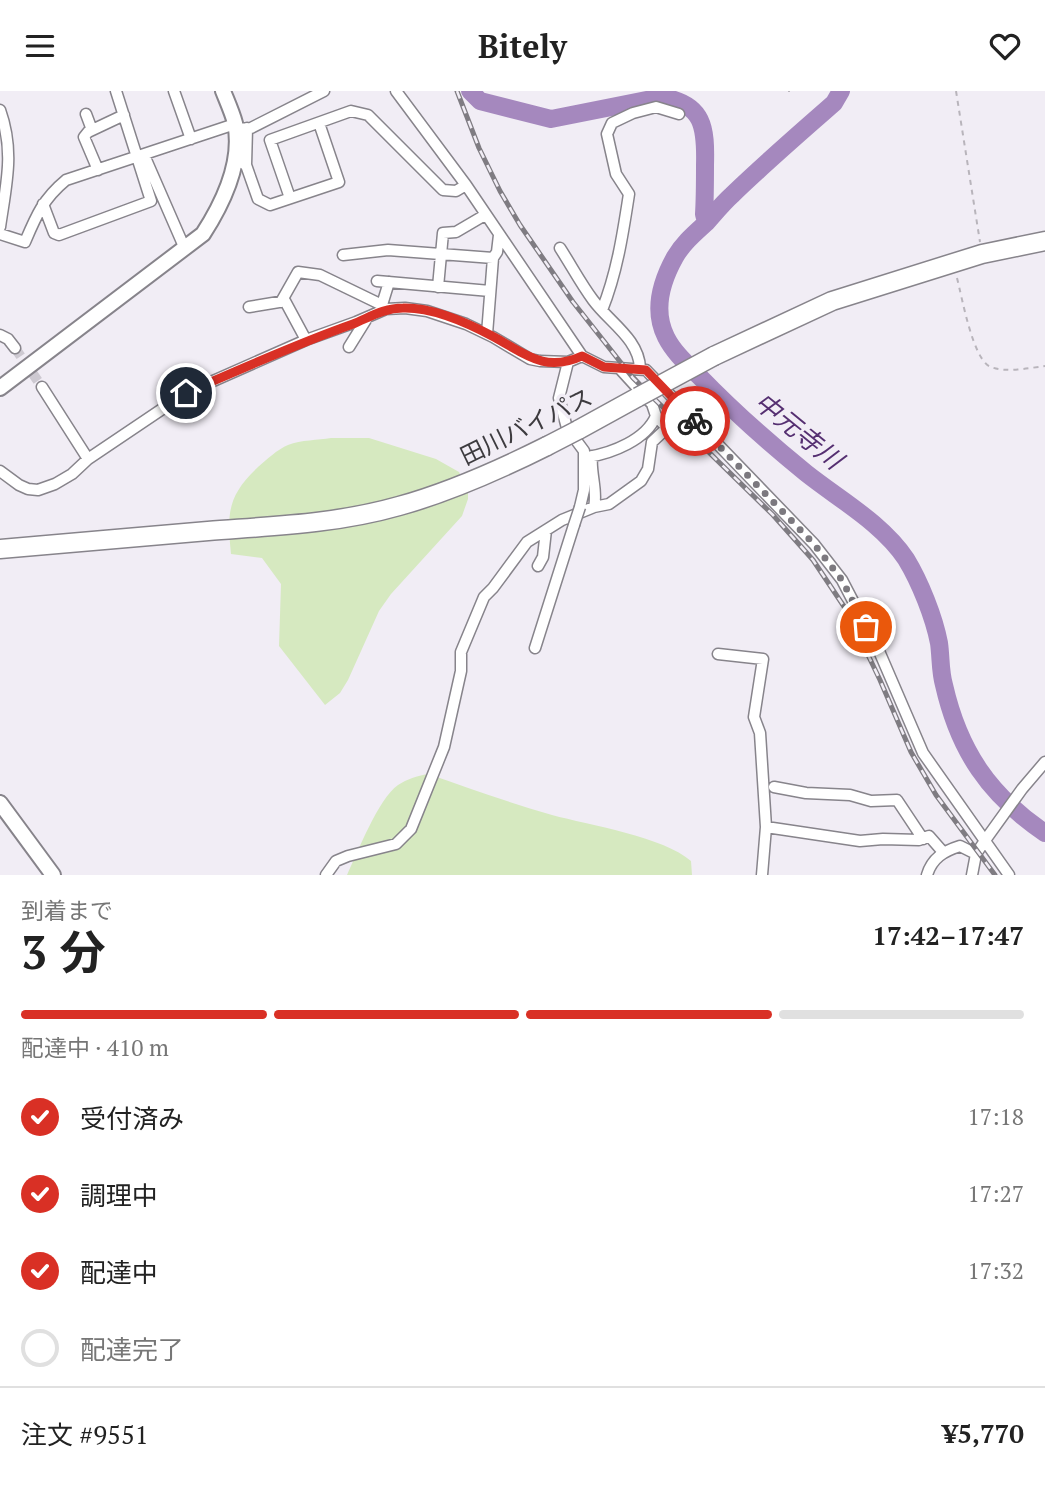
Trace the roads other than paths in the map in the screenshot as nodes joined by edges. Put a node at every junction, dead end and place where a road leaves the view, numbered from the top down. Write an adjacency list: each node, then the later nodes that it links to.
1 (116, 91): 9 (street)
2 (174, 91): 13 (street)
3 (223, 91): 11 (street)
4 (324, 91): 11 (street)
5 (396, 91): 17 (street)
6 (0, 110): 21 (street)
7 (86, 114): 12 (street)
8 (679, 114): 37 (street)
9 (124, 115): 12 (street); 14 (street)
10 (319, 123): 17 (street); 18 (street); 18 (street)
11 (239, 127): 13 (street); 15 (street)
12 (92, 130): 16 (street)
13 (191, 139): 14 (street)
14 (141, 156): 16 (street); 19 (street); 26 (street)
15 (240, 162): 18 (street); 26 (street)
16 (98, 170): 19 (street)
17 (466, 185): 20 (street)
18 (290, 198)
19 (43, 204): 22 (street)
20 (485, 215): 23 (street); 27 (street)
21 (0, 227)
22 (0, 234)
23 (499, 235): 29 (street); 44 (street)
24 (1045, 241): 58 (highway, 田川バイパス, bridge)
25 (560, 248): 37 (street)
26 (185, 249): 49 (street)
27 (441, 253): 28 (street); 29 (street); 32 (street)
28 (343, 255)
29 (493, 258): 33 (street)
30 (376, 281): 31 (street)
31 (389, 282): 32 (street); 36 (street)
32 (438, 287): 33 (street)
33 (490, 291): 39 (street)
34 (281, 302): 35 (street); 36 (street); 41 (street)
35 (249, 307)
36 (381, 308): 38 (street); 39 (street)
37 (601, 310): 46 (street)
38 (367, 318): 41 (street); 42 (street)
39 (487, 334): 45 (street)
40 (0, 335): 43 (street)
41 (306, 340): 54 (street)
42 (349, 347)
43 (15, 348)
44 (582, 356): 45 (street); 47 (street)
45 (568, 362): 53 (street)
46 (640, 368): 47 (street); 50 (street)
47 (620, 369): 51 (street)
48 (42, 387): 54 (street)
49 (0, 388)
50 (688, 414): 52 (street); 67 (street)
51 (656, 416): 52 (street); 53 (street)
52 (667, 428): 56 (street)
53 (588, 457): 56 (street); 60 (street, bridge)
54 (88, 459): 55 (street)
55 (0, 471)
56 (594, 507): 57 (street)
57 (546, 530): 59 (street); 71 (street)
58 (0, 549)
59 (538, 566)
60 (535, 648)
61 (718, 654): 65 (street)
62 (1045, 762): 67 (street)
63 (774, 787): 66 (street)
64 (0, 803): 70 (street)
65 (766, 827): 66 (street); 72 (street)
66 (923, 839): 68 (street)
67 (986, 839): 69 (street); 75 (street)
68 (943, 852): 69 (street); 73 (street)
69 (976, 854): 74 (street)
70 (52, 875)
71 (326, 875)
72 (762, 875)
73 (927, 875)
74 (972, 875)
75 (1009, 875)

